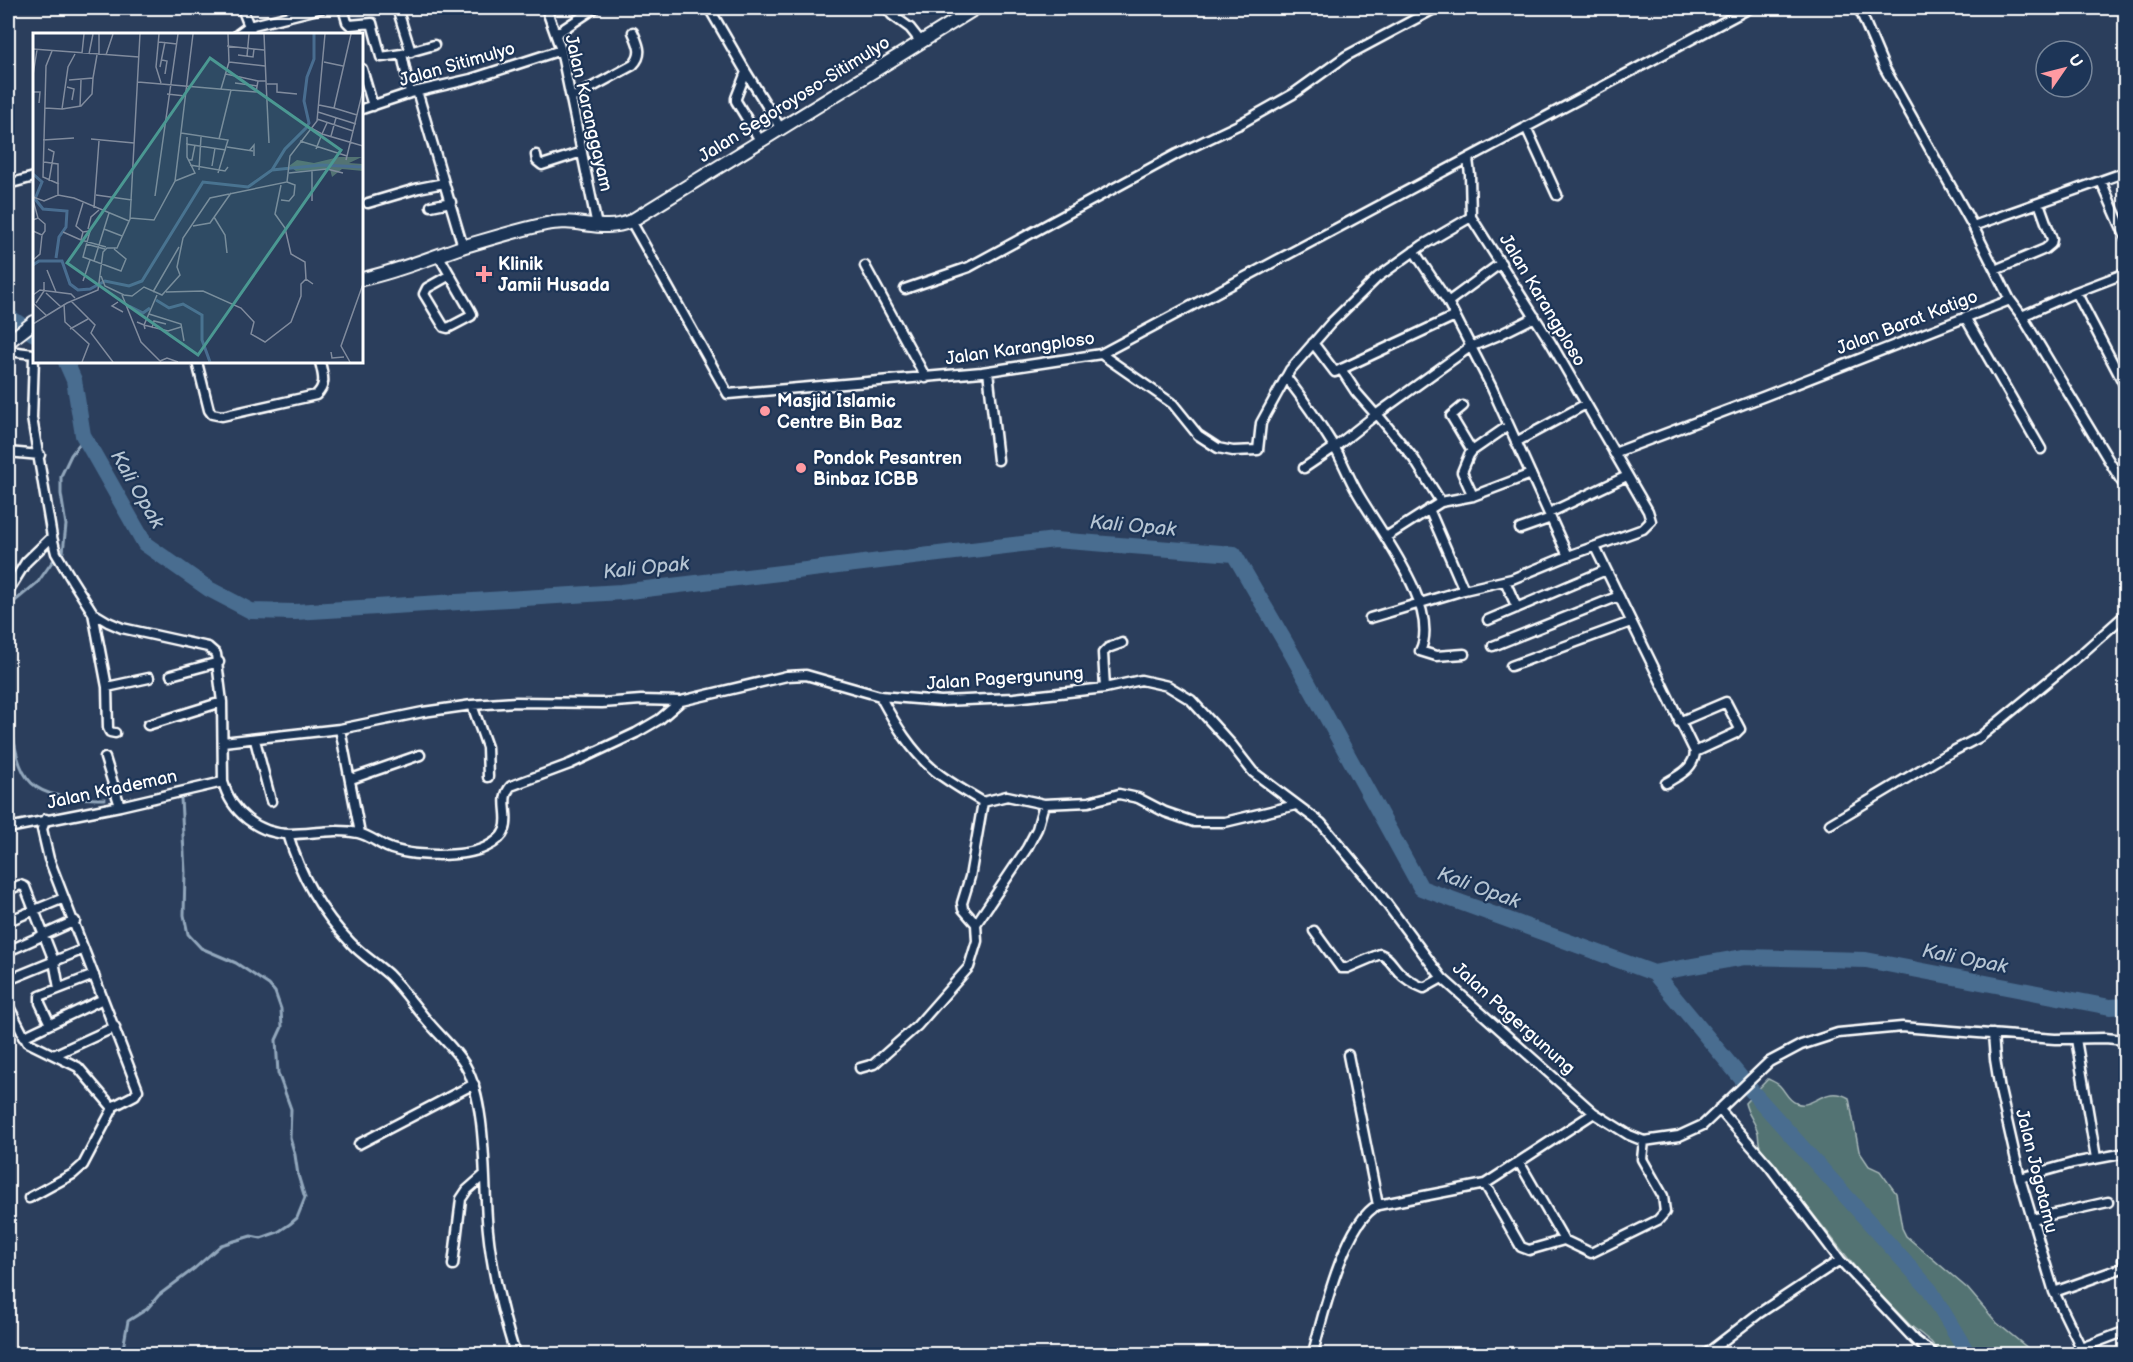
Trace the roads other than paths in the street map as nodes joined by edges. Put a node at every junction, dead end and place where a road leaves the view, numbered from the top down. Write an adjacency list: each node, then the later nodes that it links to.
1 (242, 8): 13 (street)
2 (322, 8): 13 (street)
3 (343, 8): 19 (street)
4 (397, 8): 19 (street)
5 (546, 8): 15 (street, Jalan Karanggayam)
6 (595, 8): 15 (street)
7 (709, 8): 21 (street)
8 (887, 8): 16 (street)
9 (976, 8): 16 (main road, Jalan Segoroyoso-Sitimulyo)
10 (1436, 8): 56 (street)
11 (1748, 8): 26 (street, Jalan Karangploso)
12 (1859, 8): 45 (street)
13 (245, 31)
14 (633, 32): 23 (street)
15 (556, 34): 18 (street, Jalan Karanggayam)
16 (921, 42): 27 (main road, Jalan Segoroyoso-Sitimulyo)
17 (434, 45): 19 (street)
18 (561, 51): 22 (street, Jalan Sitimulyo); 23 (street, Jalan Karanggayam)
19 (406, 53): 22 (street)
20 (363, 72): 24 (street)
21 (746, 72): 27 (street); 28 (street)
22 (414, 92): 24 (street, Jalan Sitimulyo); 35 (street)
23 (572, 98): 29 (street, Jalan Karanggayam)
24 (373, 106): 25 (street, Jalan Sitimulyo)
25 (363, 110)
26 (1526, 127): 31 (street, Jalan Karangploso); 37 (street)
27 (781, 129): 28 (main road, Jalan Segoroyoso-Sitimulyo)
28 (761, 142): 43 (main road, Jalan Segoroyoso-Sitimulyo)
29 (582, 152): 30 (street); 44 (street, Jalan Karanggayam)
30 (536, 155)
31 (1468, 159): 42 (street); 69 (street, Jalan Karangploso)
32 (2126, 172): 34 (street)
33 (33, 177): 36 (street)
34 (2101, 181): 40 (street); 46 (street)
35 (444, 183): 38 (street); 39 (street)
36 (8, 184)
37 (1557, 195)
38 (451, 202): 41 (street); 47 (street)
39 (368, 203)
40 (2038, 203): 45 (street); 52 (street)
41 (431, 206)
42 (1471, 217): 48 (street); 50 (street, Jalan Karangploso)
43 (631, 221): 44 (main road); 77 (street, Jalan Karangploso)
44 (597, 226): 47 (main road)
45 (1973, 226): 52 (street)
46 (2126, 238)
47 (463, 247): 49 (main road)
48 (1414, 251): 59 (street); 66 (street)
49 (439, 256): 54 (street); 55 (main road)
50 (1501, 262): 59 (street); 62 (street, Jalan Karangploso)
51 (865, 266): 77 (street)
52 (1995, 270): 58 (street)
53 (2126, 273): 57 (street)
54 (450, 275): 54 (street)
55 (363, 279)
56 (905, 289)
57 (2076, 292): 61 (street); 78 (street)
58 (2010, 300): 61 (street); 63 (street, Jalan Barat Katigo)
59 (1448, 302): 60 (street)
60 (1455, 316): 67 (street); 74 (street)
61 (2022, 316): 94 (street)
62 (1535, 317): 67 (street); 79 (street, Jalan Karangploso)
63 (1965, 317): 85 (street); 88 (street, Jalan Barat Katigo)
64 (33, 323): 65 (main road)
65 (8, 342)
66 (1313, 343): 74 (street); 76 (street)
67 (1470, 347): 81 (street); 82 (street)
68 (8, 351): 70 (street)
69 (1101, 354): 75 (street, Jalan Karangploso); 76 (street)
70 (33, 355)
71 (34, 363): 89 (street)
72 (197, 363): 73 (street)
73 (321, 363)
74 (1341, 369): 81 (street)
75 (988, 371): 77 (street, Jalan Karangploso); 90 (street)
76 (1286, 377): 84 (street)
77 (926, 378)
78 (2126, 388)
79 (1586, 404): 83 (street); 88 (street, Jalan Karangploso)
80 (1463, 406): 86 (street)
81 (1377, 414): 84 (street); 96 (street)
82 (1508, 426): 83 (street); 86 (street)
83 (1516, 442): 92 (street)
84 (1335, 447): 91 (street); 101 (street)
85 (2041, 449)
86 (1473, 451): 95 (street)
87 (8, 452): 89 (street)
88 (1614, 453): 93 (street, Jalan Karangploso)
89 (40, 455): 100 (street)
90 (998, 460)
91 (1304, 468)
92 (1531, 474): 95 (street); 98 (street)
93 (1627, 476): 98 (street); 102 (street, Jalan Karangploso)
94 (2124, 481)
95 (1473, 496): 96 (street)
96 (1441, 502): 97 (street)
97 (1429, 509): 101 (street); 106 (street)
98 (1550, 516): 99 (street); 103 (street)
99 (1521, 529)
100 (52, 537): 107 (street); 111 (street)
101 (1386, 537): 109 (street)
102 (1595, 547): 103 (street); 104 (street)
103 (1568, 556): 105 (street)
104 (1606, 570): 108 (street); 110 (street)
105 (1505, 581): 106 (street); 110 (street)
106 (1464, 590): 109 (street)
107 (8, 591)
108 (1619, 596): 115 (street); 117 (street)
109 (1419, 603): 113 (street); 118 (street)
110 (1517, 608): 114 (street)
111 (93, 613): 119 (street); 123 (street)
112 (2126, 614): 148 (street)
113 (1370, 618)
114 (1488, 620)
115 (1631, 622): 120 (street); 129 (street)
116 (1122, 643): 124 (street)
117 (1493, 646)
118 (1464, 654)
119 (219, 662): 121 (street); 127 (street, Jalan Pagergunung)
120 (1511, 666)
121 (171, 675)
122 (149, 678): 123 (street)
123 (107, 687): 132 (street)
124 (1105, 688): 125 (street, Jalan Pagergunung); 145 (street, Jalan Pagergunung)
125 (880, 696): 126 (street, Jalan Pagergunung); 143 (street)
126 (681, 701): 128 (street); 150 (street, Jalan Pagergunung)
127 (222, 702): 130 (street); 134 (street, Jalan Pagergunung)
128 (472, 705): 131 (street); 138 (street)
129 (1679, 722): 135 (street); 135 (street)
130 (148, 725)
131 (340, 729): 133 (street); 139 (street)
132 (115, 733)
133 (255, 740): 134 (street); 142 (street)
134 (223, 742): 140 (street, Jalan Pagergunung)
135 (1695, 752): 141 (street)
136 (420, 755): 139 (street)
137 (105, 758): 146 (street)
138 (488, 777)
139 (351, 778): 150 (street)
140 (223, 782): 146 (street, Jalan Krademan); 151 (street, Jalan Pagergunung)
141 (1666, 783)
142 (271, 801)
143 (982, 802): 144 (street); 157 (street)
144 (1044, 804): 145 (street); 157 (street)
145 (1296, 805): 164 (street, Jalan Pagergunung)
146 (120, 806): 147 (street, Jalan Krademan)
147 (46, 819): 149 (street, Jalan Krademan); 153 (street)
148 (1830, 824)
149 (8, 828)
150 (360, 833): 151 (street, Jalan Pagergunung)
151 (288, 834): 178 (street)
152 (8, 890): 154 (street)
153 (64, 898): 154 (street); 156 (street)
154 (34, 910): 155 (street); 159 (street)
155 (8, 921)
156 (75, 921): 159 (street); 160 (street)
157 (976, 924): 177 (street)
158 (1314, 931): 164 (street)
159 (43, 935): 161 (street); 162 (street)
160 (84, 949): 162 (street); 163 (street)
161 (8, 951)
162 (54, 961): 165 (street); 166 (street)
163 (94, 975): 166 (street); 167 (street)
164 (1442, 978): 181 (street, Jalan Pagergunung)
165 (8, 980)
166 (59, 988): 169 (street)
167 (103, 999): 169 (street); 170 (street)
168 (8, 1005): 172 (street)
169 (50, 1024): 172 (street)
170 (115, 1027): 175 (street); 179 (street)
171 (1993, 1034): 173 (street); 180 (street); 188 (street, Jalan Jogotamu)
172 (23, 1037): 175 (street)
173 (2076, 1039): 174 (street); 185 (street)
174 (2126, 1040)
175 (54, 1055): 179 (street)
176 (1348, 1055): 192 (street)
177 (860, 1068)
178 (474, 1084): 183 (street); 187 (street)
179 (112, 1107): 190 (street)
180 (1719, 1109): 182 (street); 196 (street)
181 (1594, 1113): 182 (street, Jalan Pagergunung); 186 (street)
182 (1644, 1141): 194 (street)
183 (359, 1144)
184 (2126, 1153): 185 (street)
185 (2096, 1158): 188 (street)
186 (1519, 1162): 189 (street); 194 (street)
187 (484, 1175): 197 (street); 202 (street)
188 (2020, 1178): 193 (street, Jalan Jogotamu)
189 (1485, 1184): 192 (street); 194 (street)
190 (29, 1198)
191 (2108, 1202): 193 (street)
192 (1378, 1205): 203 (street)
193 (2032, 1219): 199 (street, Jalan Jogotamu)
194 (1564, 1239)
195 (2126, 1251): 198 (street)
196 (1840, 1260): 204 (street); 205 (street)
197 (453, 1265)
198 (2126, 1267): 199 (street)
199 (2054, 1292): 201 (street, Jalan Jogotamu)
200 (2126, 1331): 201 (street)
201 (2083, 1351)
202 (515, 1354)
203 (1310, 1354)
204 (1706, 1354)
205 (1934, 1354)

